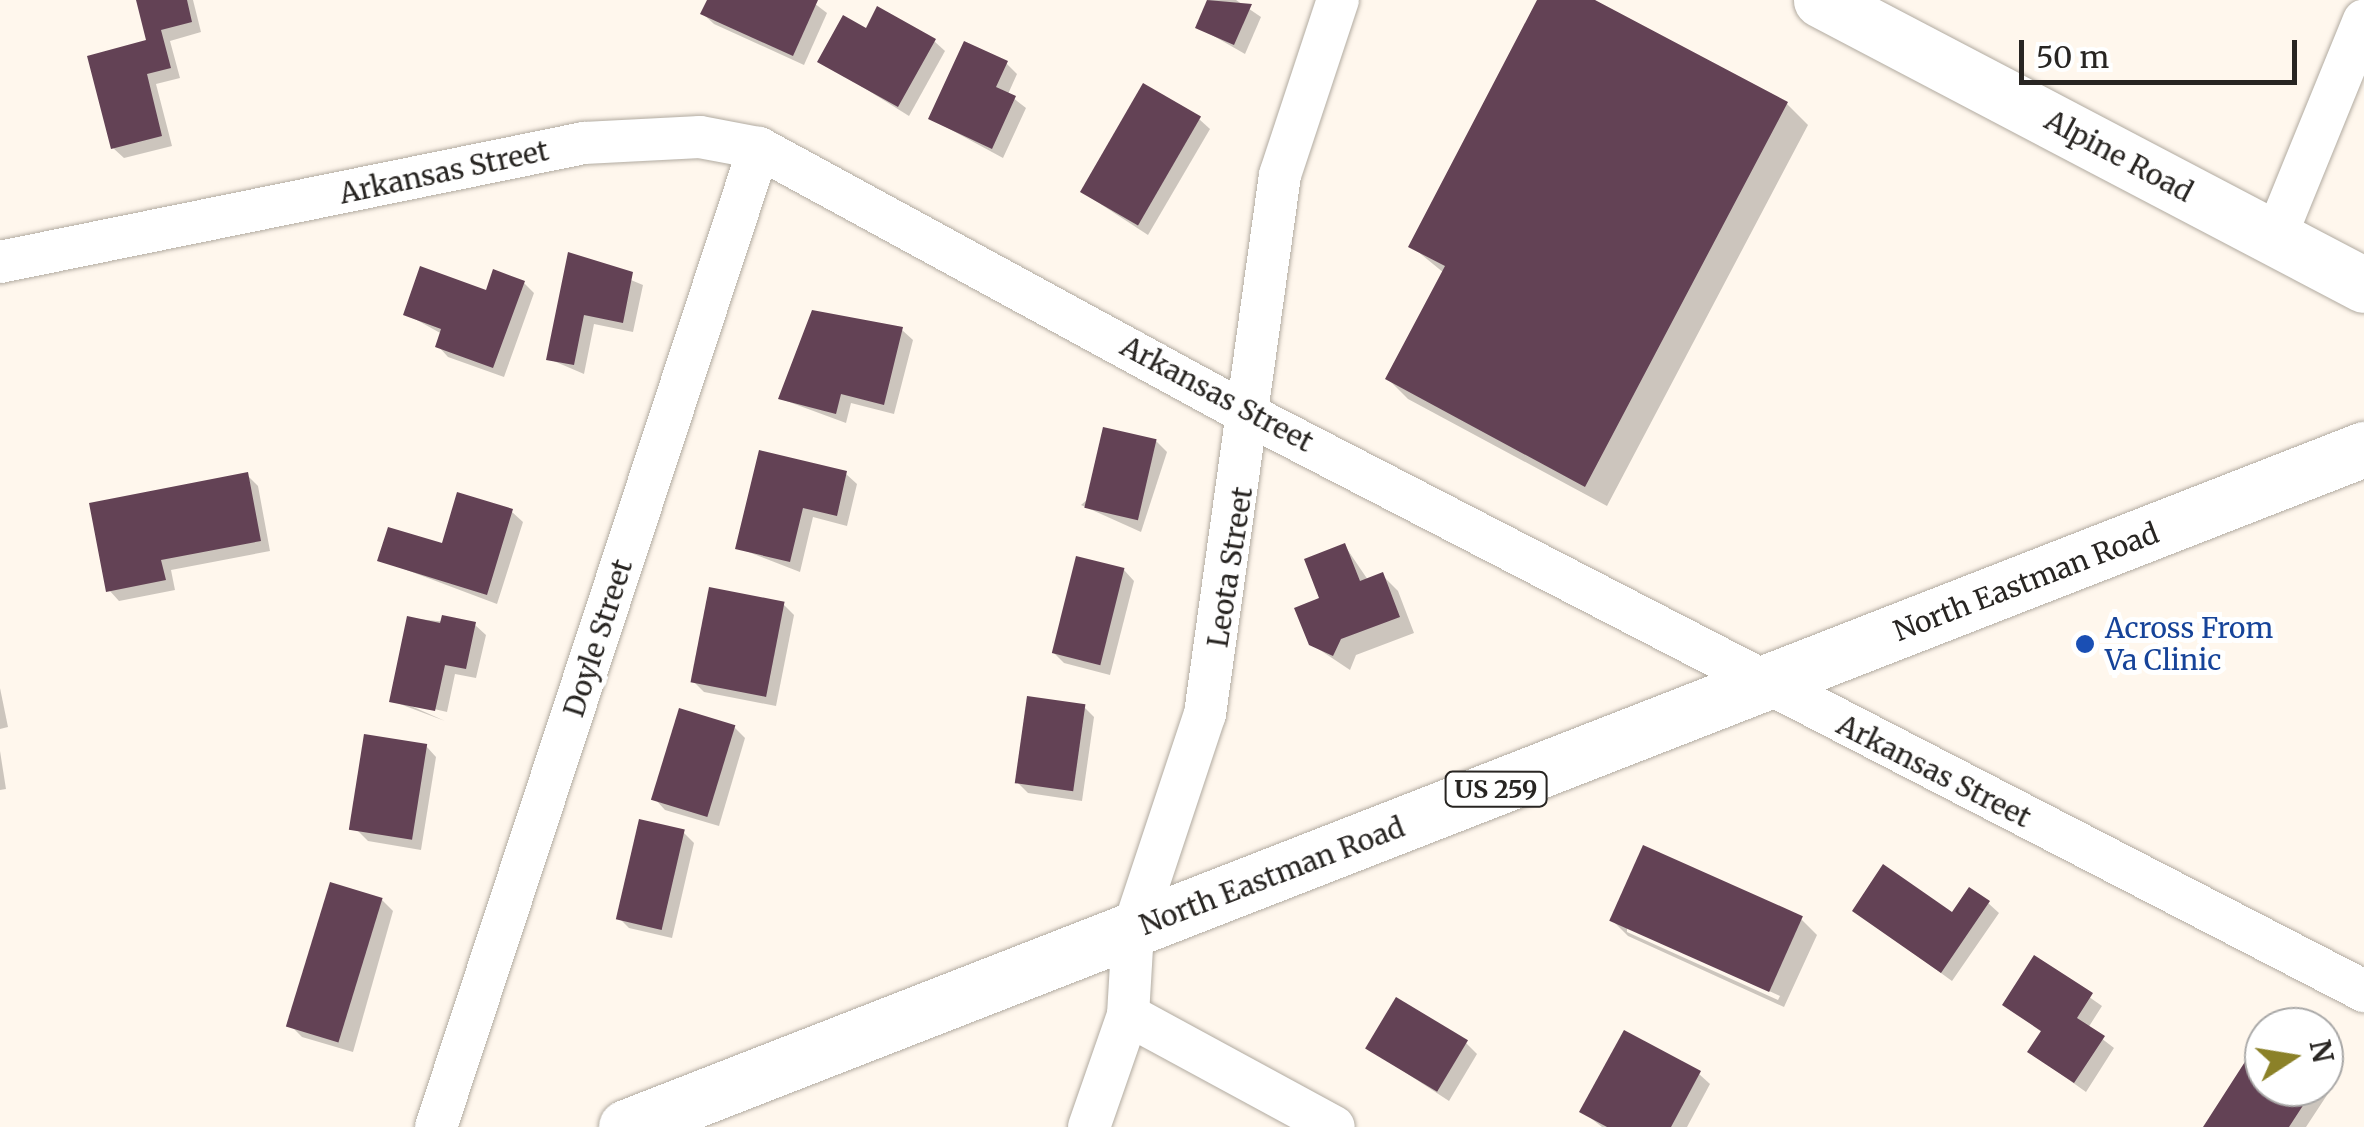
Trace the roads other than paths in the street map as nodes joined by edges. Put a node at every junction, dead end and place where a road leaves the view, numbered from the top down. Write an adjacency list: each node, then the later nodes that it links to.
1 (1338, 0): 8 (street, Leota Street)
2 (1821, 0): 5 (main road, Alpine Road)
3 (2364, 20): 5 (street)
4 (759, 148): 6 (street, Arkansas Street); 8 (street, Arkansas Street); 14 (street, Doyle Street)
5 (2275, 238): 7 (main road, Alpine Road)
6 (0, 262)
7 (2364, 285)
8 (1253, 417): 10 (street, Arkansas Street); 11 (street, Leota Street)
9 (2364, 449): 10 (main road, North Eastman Road / US 259)
10 (1766, 684): 11 (main road, North Eastman Road / US 259); 12 (street, Arkansas Street)
11 (1133, 930): 13 (street, Leota Street); 15 (main road, North Eastman Road / US 259)
12 (2364, 991)
13 (1128, 1015): 16 (street, Leota Street); 17 (street)
14 (436, 1127)
15 (626, 1127)
16 (1089, 1127)
17 (1334, 1127)

